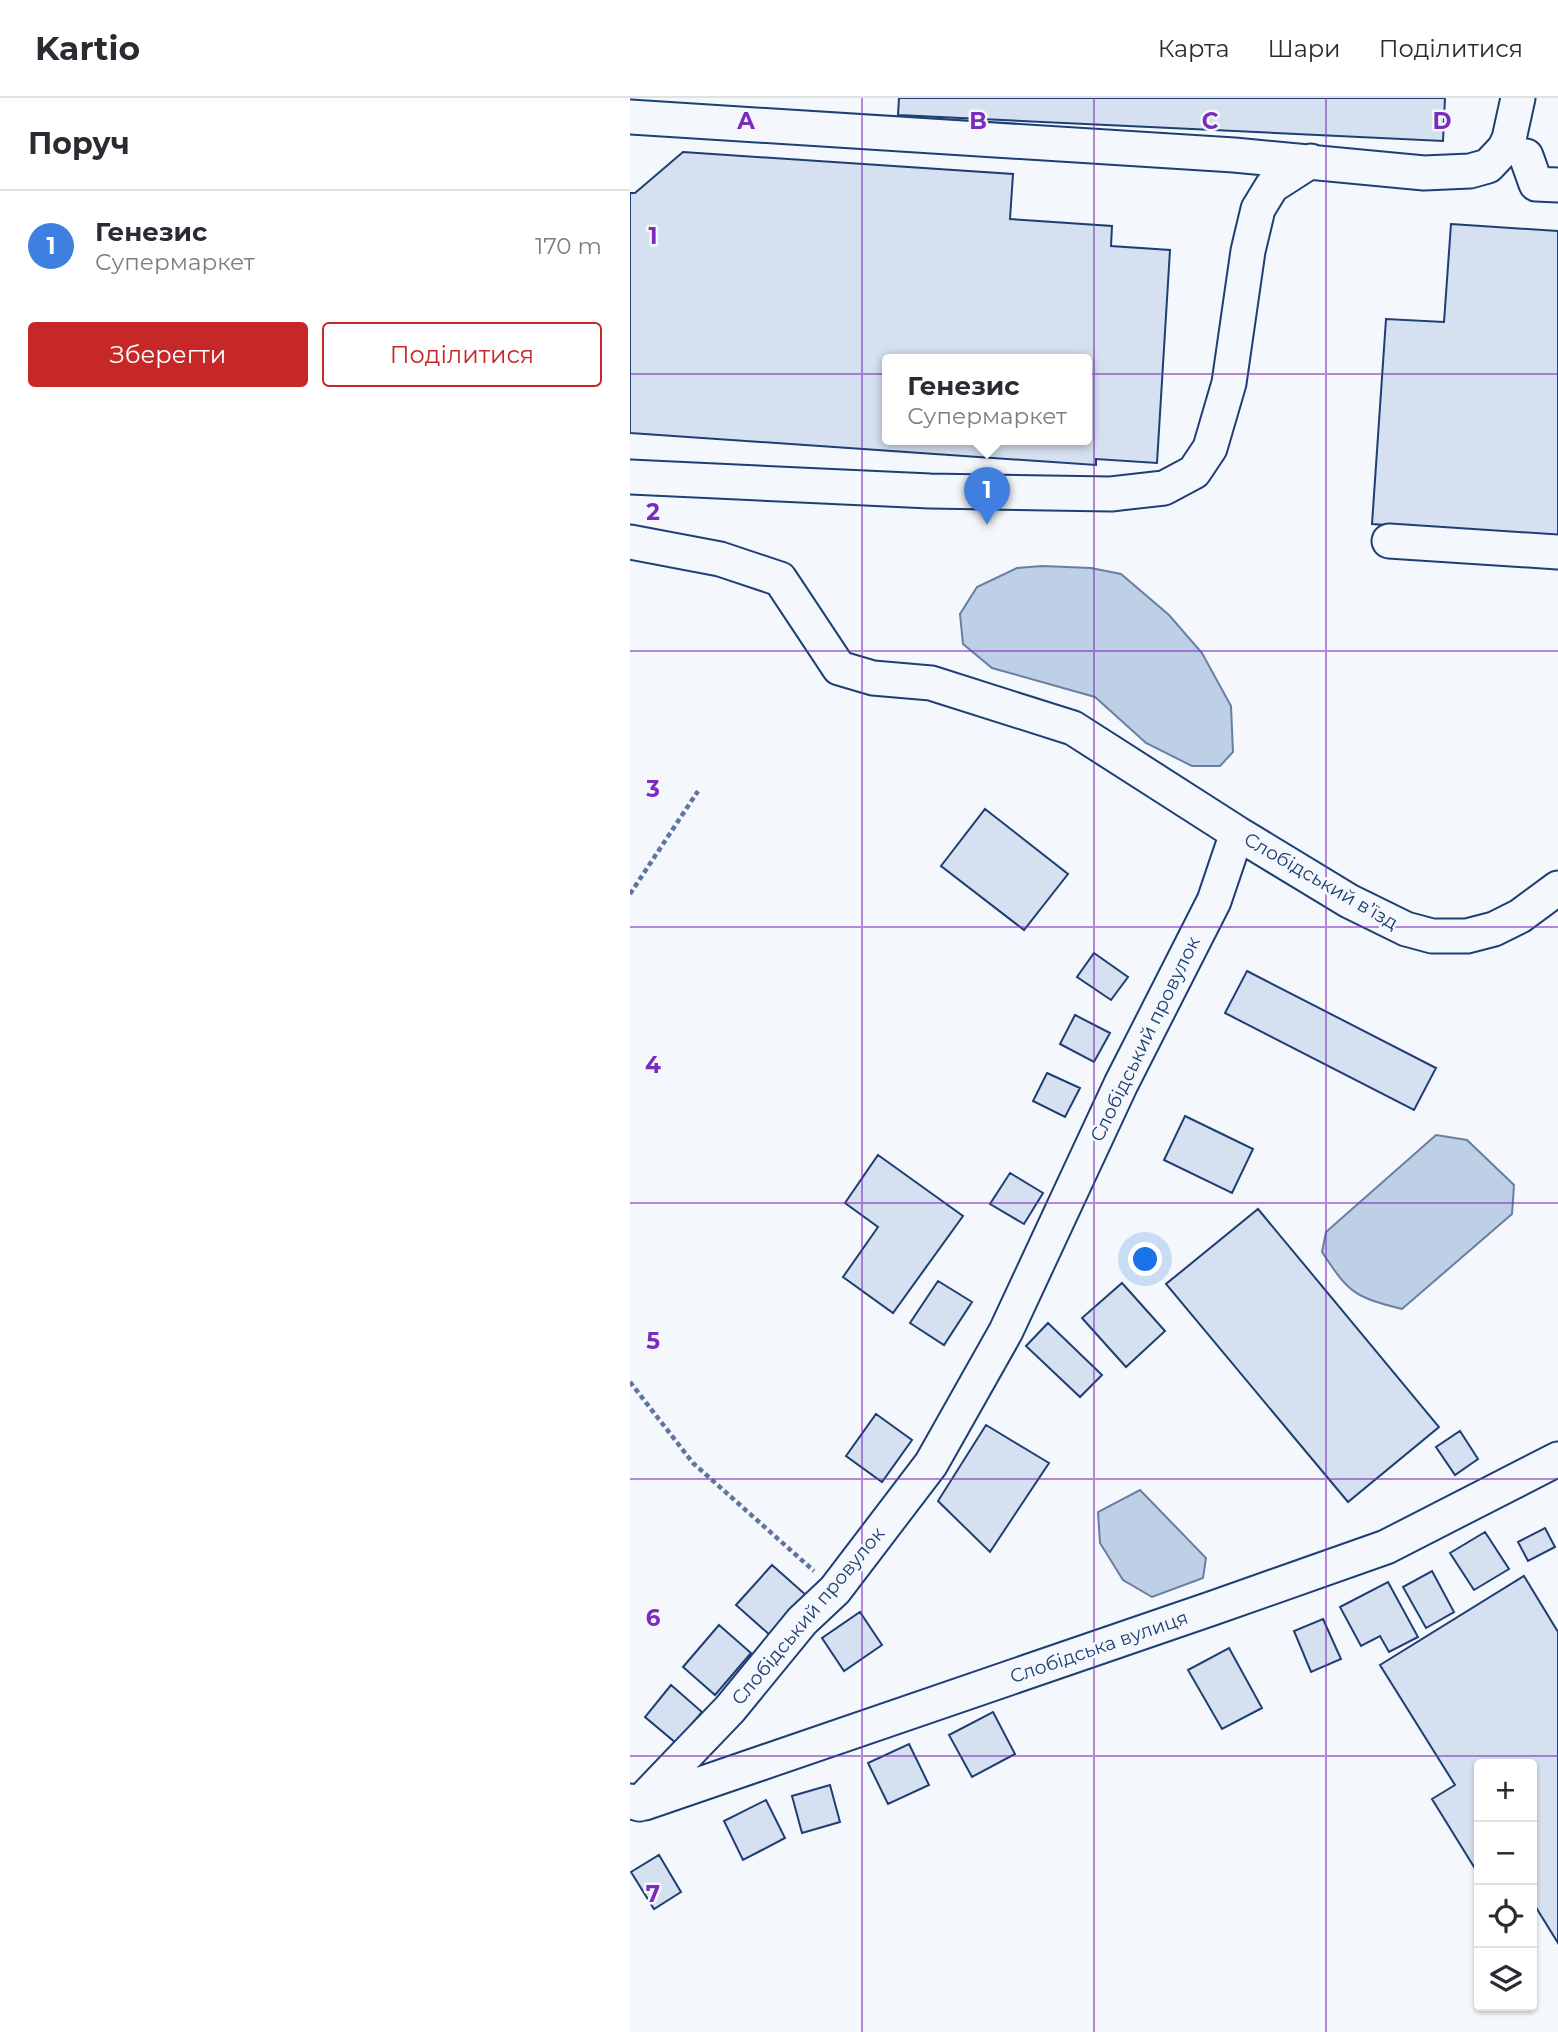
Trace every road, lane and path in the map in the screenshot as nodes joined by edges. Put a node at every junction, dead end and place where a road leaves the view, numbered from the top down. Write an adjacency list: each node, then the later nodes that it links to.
1 (1518, 98): 4 (street)
2 (630, 117): 4 (street)
3 (1526, 156): 5 (street)
4 (1311, 161): 6 (street)
5 (1558, 185)
6 (630, 477)
7 (1389, 541): 9 (street)
8 (630, 542): 11 (street)
9 (1558, 552)
10 (698, 791): 13 (path)
11 (1237, 833): 12 (street, Слобідський в’їзд); 16 (street, Слобідський провулок)
12 (1558, 888)
13 (630, 894)
14 (630, 1381): 16 (path)
15 (1558, 1458): 17 (street, Слобідська вулиця)
16 (835, 1590): 17 (street, Слобідський провулок)
17 (633, 1806)

